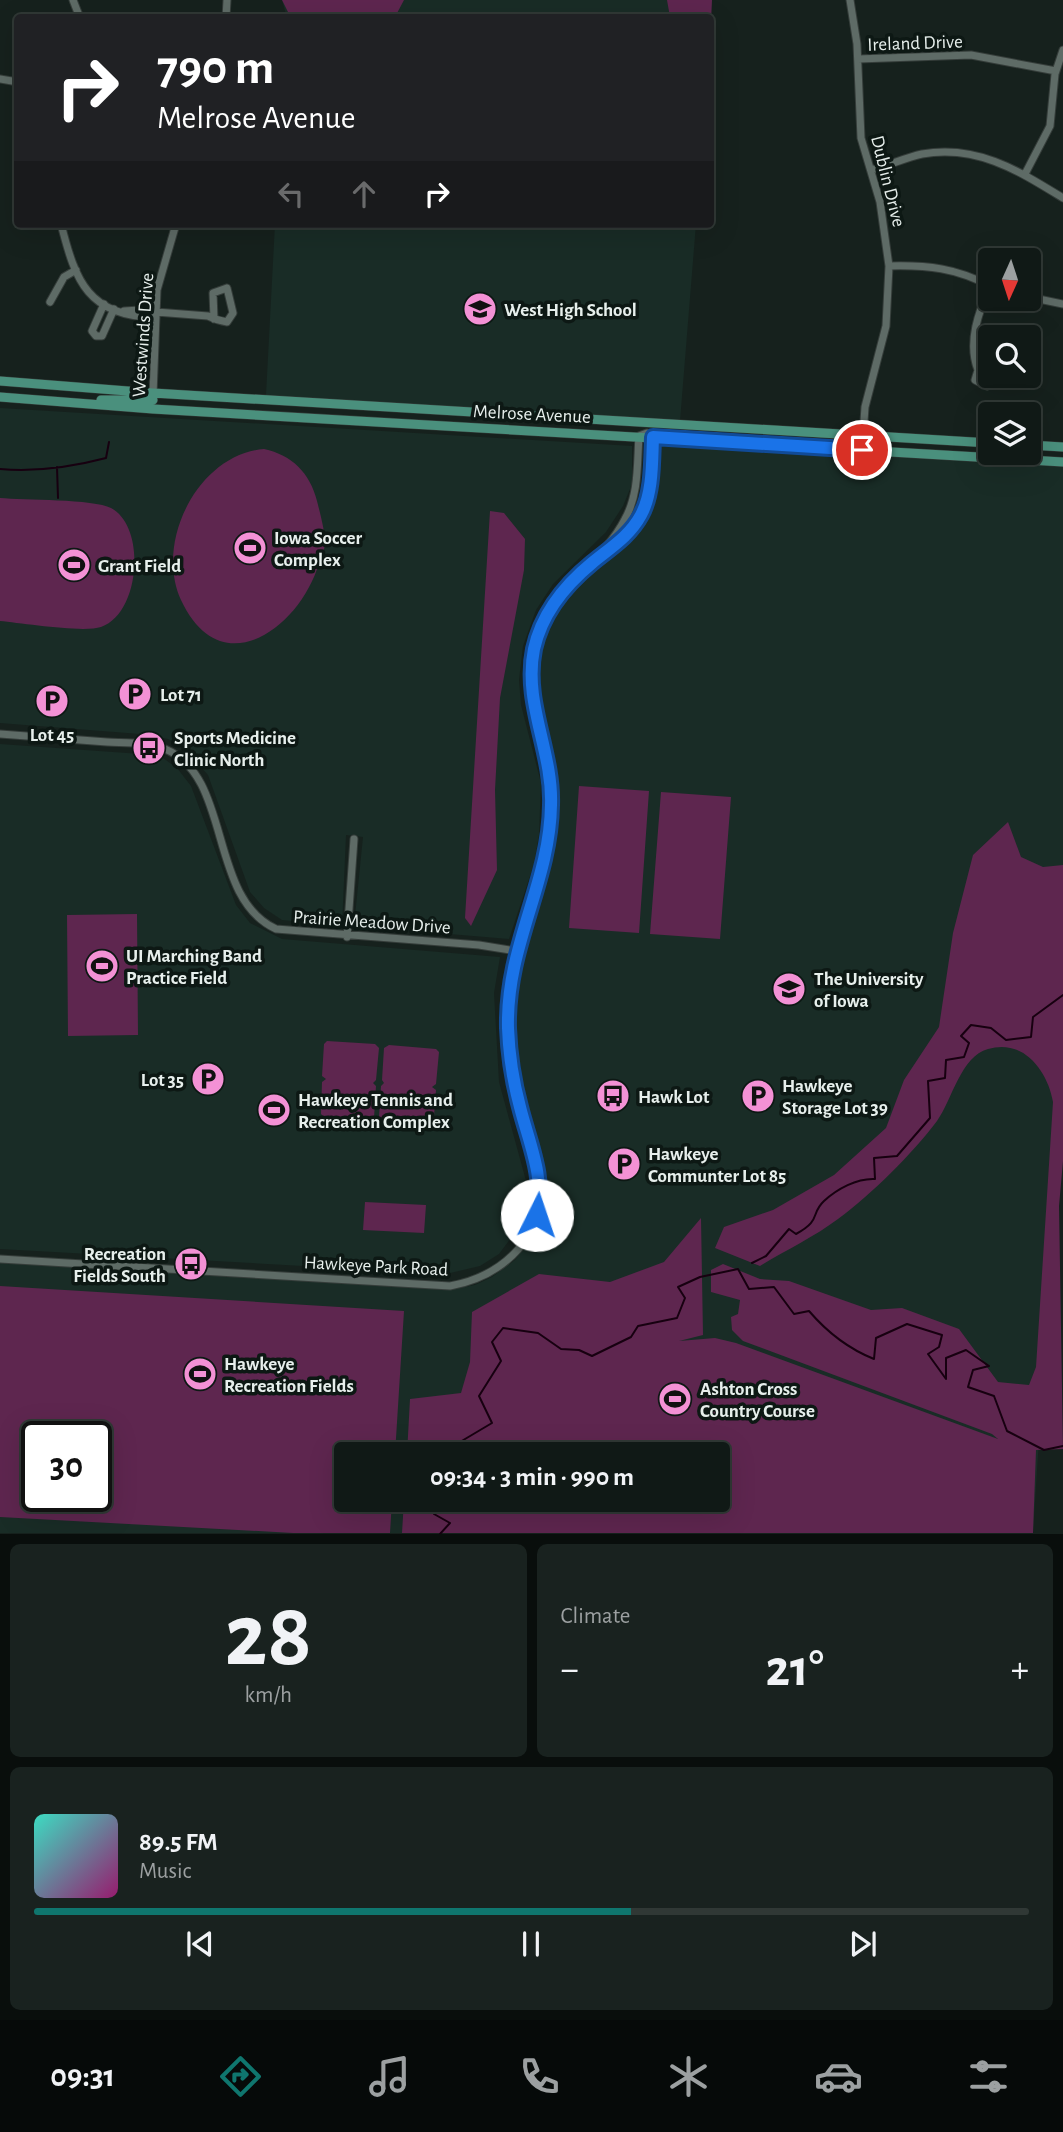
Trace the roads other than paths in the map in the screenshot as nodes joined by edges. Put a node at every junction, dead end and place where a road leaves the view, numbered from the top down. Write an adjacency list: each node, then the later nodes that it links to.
1 (850, 0): 3 (street, Dublin Drive)
2 (1063, 50): 4 (street)
3 (858, 59): 4 (street, Ireland Drive); 5 (street, Dublin Drive)
4 (1056, 71): 6 (street)
5 (871, 170): 6 (street); 10 (street, Dublin Drive)
6 (1025, 174): 7 (street)
7 (1063, 198)
8 (62, 228): 11 (street)
9 (175, 228): 19 (street, Westwinds Drive)
10 (889, 266): 12 (street); 27 (street, Dublin Drive)
11 (75, 270): 14 (street); 15 (street)
12 (978, 280)
13 (1041, 299): 16 (street)
14 (50, 302)
15 (104, 304): 17 (street); 17 (street)
16 (1063, 304)
17 (115, 310): 19 (street)
18 (982, 312): 21 (street)
19 (156, 313): 20 (street); 25 (street, Westwinds Drive)
20 (214, 319): 20 (street)
21 (978, 370): 23 (street)
22 (0, 381): 25 (main road, Melrose Avenue)
23 (978, 382)
24 (0, 397): 25 (main road, Melrose Avenue)
25 (153, 401): 26 (main road, Melrose Avenue); 27 (main road, Melrose Avenue)
26 (639, 436): 28 (main road, Melrose Avenue); 34 (street, Hawkeye Park Road)
27 (863, 436): 29 (main road, Melrose Avenue); 32 (street, Dublin Drive)
28 (653, 437): 32 (main road, Melrose Avenue); 34 (street, Hawkeye Park Road)
29 (978, 442)
30 (1041, 446): 31 (main road)
31 (1063, 447)
32 (862, 450): 33 (main road, Melrose Avenue)
33 (1063, 462)
34 (593, 562): 38 (street, Hawkeye Park Road)
35 (0, 734): 37 (street, Prairie Meadow Drive)
36 (354, 839): 37 (street)
37 (347, 937): 38 (street, Prairie Meadow Drive)
38 (516, 951): 39 (street, Hawkeye Park Road)
39 (0, 1259)

